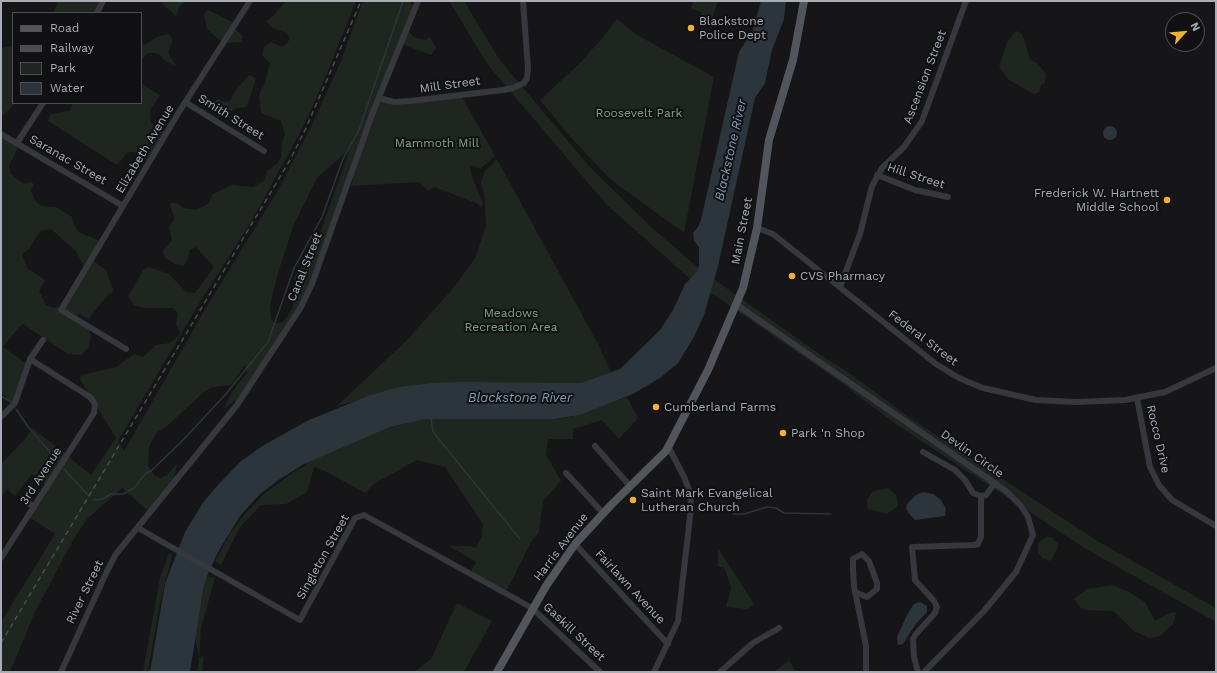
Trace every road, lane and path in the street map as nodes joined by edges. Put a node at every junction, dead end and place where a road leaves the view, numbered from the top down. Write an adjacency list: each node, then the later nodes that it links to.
1 (103, 1): 7 (street)
2 (250, 1): 9 (street, Elizabeth Avenue)
3 (418, 1): 8 (street, Canal Street)
4 (523, 1): 8 (street, Mill Street)
5 (804, 1): 17 (main road, Main Street)
6 (966, 1): 14 (street, Ascension Street)
7 (97, 12)
8 (379, 98): 37 (street, Canal Street)
9 (186, 102): 13 (street, Smith Street); 16 (street, Elizabeth Avenue)
10 (42, 104): 12 (street)
11 (1, 134): 12 (street, Saranac Street)
12 (17, 143): 16 (street, Saranac Street)
13 (264, 152)
14 (878, 175): 15 (street, Hill Street); 18 (street, Ascension Street)
15 (948, 198)
16 (123, 206): 21 (street, Elizabeth Avenue)
17 (758, 228): 18 (street, Federal Street); 19 (main road, Main Street)
18 (840, 286): 24 (street, Federal Street)
19 (737, 305): 27 (main road, Main Street); 30 (street, Devlin Circle)
20 (43, 340): 22 (street)
21 (126, 349)
22 (30, 359): 25 (street); 34 (street, 3rd Avenue)
23 (1216, 368): 24 (street, Federal Street)
24 (1137, 398): 36 (street, Rocco Drive)
25 (1, 416)
26 (594, 446): 31 (street)
27 (667, 450): 31 (main road, Harris Avenue); 43 (street)
28 (923, 452): 32 (street)
29 (566, 473): 35 (street)
30 (995, 483): 32 (street); 51 (street, Devlin Circle)
31 (630, 486): 35 (main road, Harris Avenue)
32 (981, 496): 50 (street)
33 (26, 501): 34 (street)
34 (34, 507): 39 (street, 3rd Avenue)
35 (603, 513): 38 (main road, Harris Avenue)
36 (1216, 526)
37 (138, 528): 41 (street, Singleton Street); 44 (street, River Street)
38 (576, 544): 41 (main road, Harris Avenue); 43 (street, Fairlawn Avenue)
39 (1, 558)
40 (855, 592): 40 (street); 49 (street)
41 (532, 608): 45 (main road, Harris Avenue); 46 (street, Gaskill Street)
42 (779, 628): 48 (street)
43 (668, 644): 47 (street)
44 (61, 672)
45 (497, 672)
46 (600, 672)
47 (654, 672)
48 (720, 672)
49 (866, 672)
50 (918, 672)
51 (924, 672)

